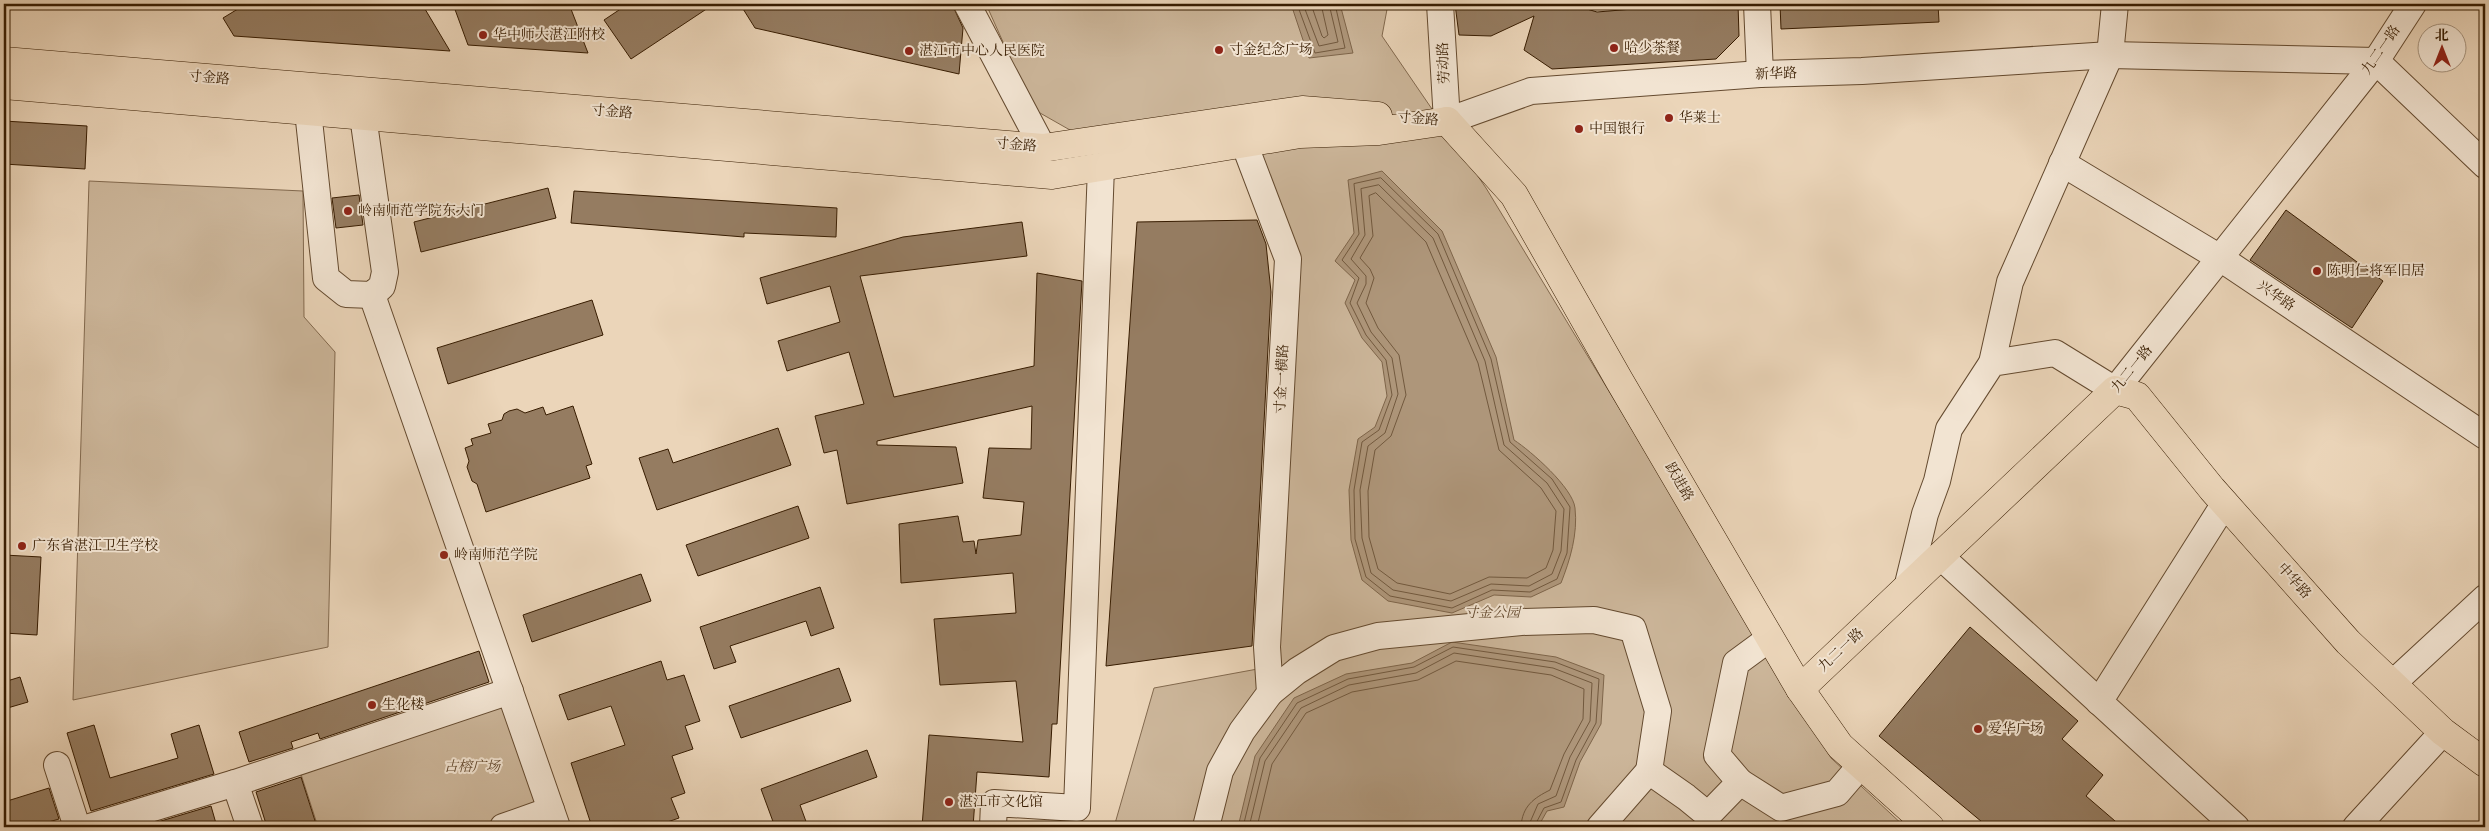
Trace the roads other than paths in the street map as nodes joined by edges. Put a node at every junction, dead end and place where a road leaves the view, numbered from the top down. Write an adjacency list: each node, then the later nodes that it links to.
1 (967, 4): 15 (street)
2 (1440, 4): 13 (street, 劳动路)
3 (1758, 4): 9 (street)
4 (2115, 4): 6 (street)
5 (2413, 4): 8 (street, 九二一路)
6 (2110, 55): 8 (street, 新华路); 9 (street, 新华路); 16 (street)
7 (4, 61): 15 (main road, 寸金路)
8 (2376, 61): 17 (street); 19 (street, 九二一路)
9 (1760, 74): 13 (street, 新华路)
10 (4, 85): 11 (main road, 寸金路)
11 (308, 111): 12 (main road, 寸金路); 20 (street)
12 (363, 116): 18 (main road, 寸金路); 20 (street)
13 (1447, 121): 14 (main road, 寸金路); 28 (main road, 跃进路)
14 (1239, 132): 15 (main road, 寸金路); 18 (main road, 寸金路); 32 (street, 寸金一横路)
15 (1043, 148)
16 (2062, 163): 19 (street, 兴华路); 21 (street)
17 (2485, 165)
18 (1101, 167): 41 (street)
19 (2220, 258): 22 (street, 九二一路); 23 (street, 兴华路)
20 (372, 295): 31 (street)
21 (1992, 363): 22 (street); 26 (street)
22 (2115, 390): 24 (main road, 中华路); 25 (main road, 九二一路)
23 (2485, 436)
24 (2224, 504): 29 (main road, 中华路); 33 (street)
25 (1940, 556): 26 (main road, 九二一路); 33 (street)
26 (1906, 588): 30 (main road, 九二一路)
27 (2485, 598): 29 (street)
28 (1770, 638): 30 (main road, 跃进路); 39 (street)
29 (2392, 684): 34 (main road, 中华路)
30 (1800, 688): 37 (main road, 跃进路)
31 (510, 691): 40 (street); 42 (street)
32 (1270, 693): 38 (street); 47 (street)
33 (2099, 702): 50 (street)
34 (2443, 732): 35 (main road, 中华路); 51 (street)
35 (2485, 763)
36 (57, 765): 43 (street)
37 (1861, 765): 39 (street); 49 (main road, 跃进路)
38 (1649, 771): 39 (street); 48 (street)
39 (1740, 782)
40 (235, 783): 43 (street); 44 (street)
41 (1039, 816): 46 (street)
42 (554, 819): 45 (street)
43 (91, 827)
44 (250, 827)
45 (503, 827)
46 (992, 827)
47 (1206, 827)
48 (1600, 827)
49 (1930, 827)
50 (2236, 827)
51 (2356, 827)

